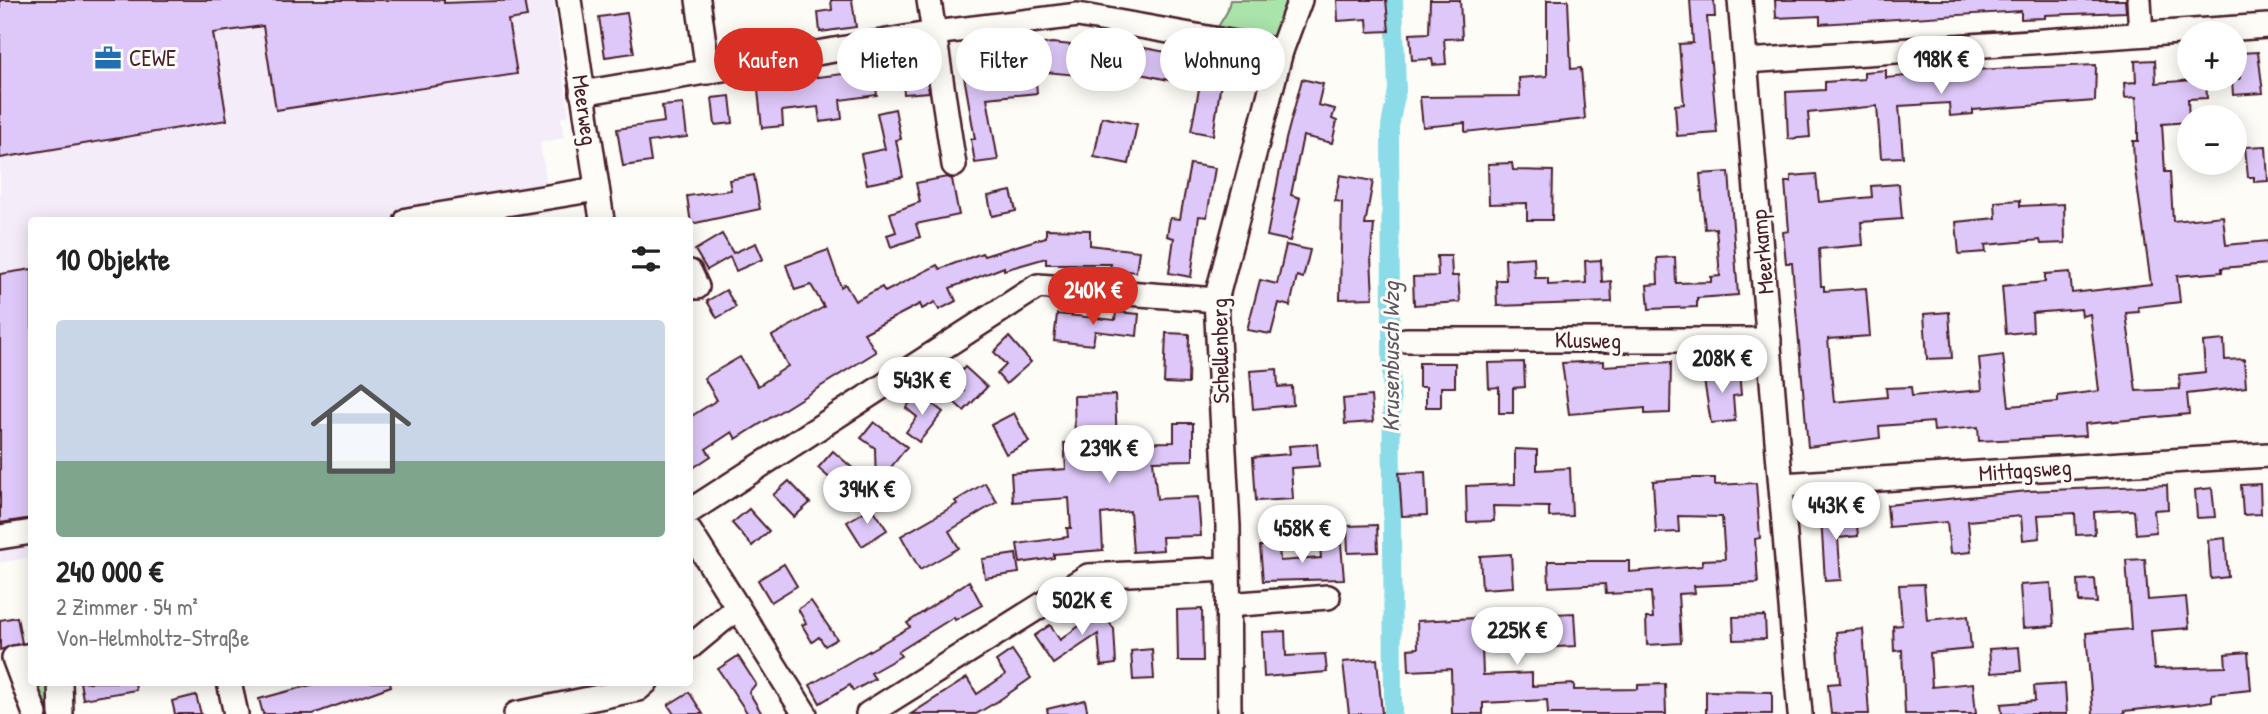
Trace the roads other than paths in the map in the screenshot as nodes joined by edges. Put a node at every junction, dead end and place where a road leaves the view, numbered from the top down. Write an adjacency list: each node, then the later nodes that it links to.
1 (569, 0): 18 (street, Meerweg)
2 (698, 0): 15 (street)
3 (929, 0): 8 (street)
4 (1300, 0): 12 (street, Schellenberg)
5 (1740, 0): 14 (street, Meerkamp)
6 (2139, 0): 11 (street)
7 (2268, 26): 11 (street)
8 (933, 28)
9 (1160, 30): 10 (street)
10 (942, 32)
11 (2141, 34): 14 (street)
12 (1285, 40)
13 (837, 50): 15 (street)
14 (1746, 61): 25 (street, Meerkamp)
15 (708, 72): 18 (street)
16 (942, 86): 19 (street)
17 (1271, 91): 23 (street, Schellenberg)
18 (582, 93): 20 (street, Meerweg)
19 (954, 165)
20 (597, 189): 21 (street); 22 (street, Meerweg)
21 (425, 217)
22 (602, 217)
23 (1216, 300): 28 (street); 32 (street, Schellenberg)
24 (1406, 340): 25 (street, Klusweg)
25 (1769, 340): 27 (street, Meerkamp)
26 (2268, 454): 27 (street, Mittagsweg)
27 (1782, 485): 48 (street, Meerkamp)
28 (693, 509)
29 (28, 533): 30 (street)
30 (0, 537)
31 (693, 537): 35 (street)
32 (1228, 569): 34 (street, Schellenberg); 46 (street)
33 (1328, 597): 34 (street)
34 (1228, 605): 47 (street, Schellenberg)
35 (737, 608): 36 (street); 45 (street)
36 (693, 645)
37 (28, 655): 41 (street)
38 (60, 686): 42 (street)
39 (230, 686): 43 (street)
40 (641, 686): 44 (street)
41 (34, 714)
42 (61, 714)
43 (236, 714)
44 (516, 714)
45 (805, 714)
46 (867, 714)
47 (1229, 714)
48 (1800, 714)

